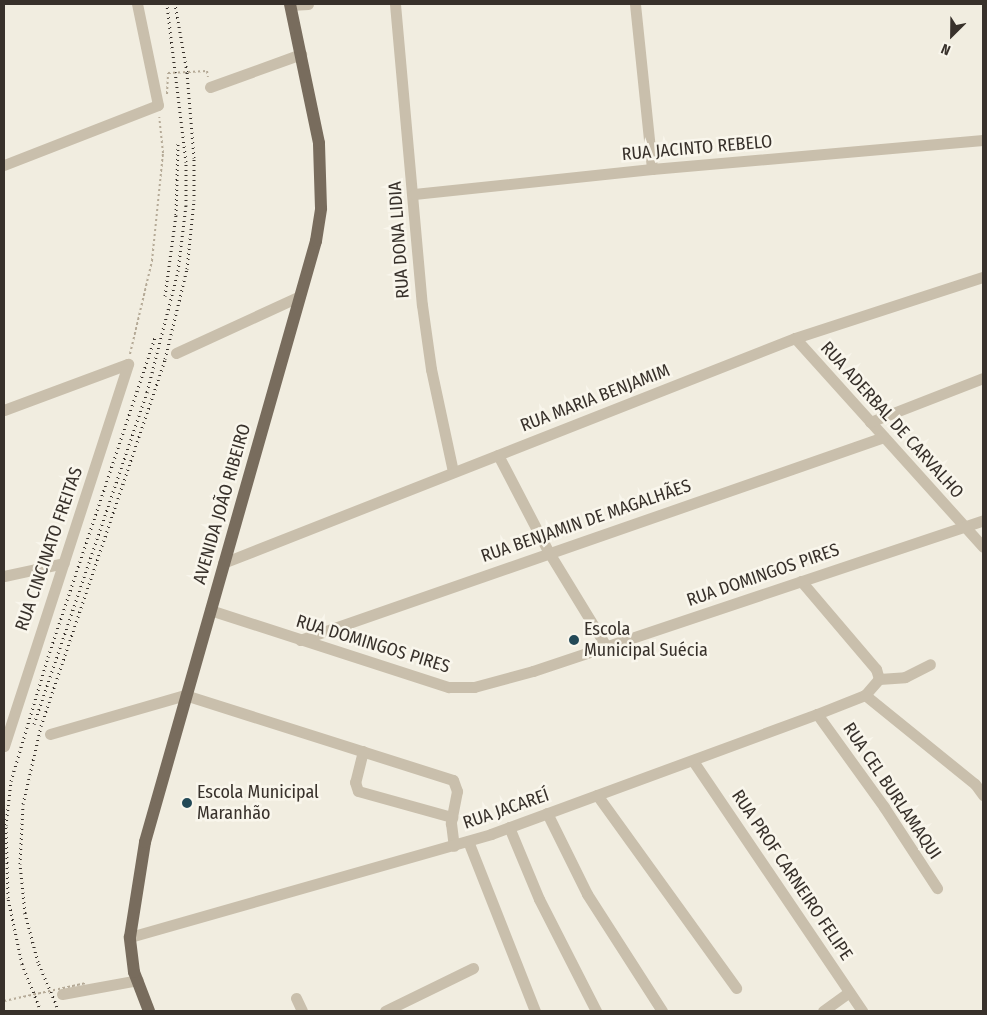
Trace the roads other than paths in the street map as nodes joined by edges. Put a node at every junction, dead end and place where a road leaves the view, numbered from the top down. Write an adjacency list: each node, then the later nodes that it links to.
1 (137, 4): 9 (street)
2 (308, 4): 5 (street)
3 (396, 4): 11 (street, RUA DONA LIDIA)
4 (635, 4): 10 (street)
5 (290, 5): 6 (main road, AVENIDA JOÃO RIBEIRO)
6 (300, 54): 7 (street); 13 (main road, AVENIDA JOÃO RIBEIRO)
7 (210, 87)
8 (983, 140): 10 (street, RUA JACINTO REBELO)
9 (4, 165)
10 (652, 169): 11 (street, RUA JACINTO REBELO)
11 (414, 194): 21 (street, RUA DONA LIDIA)
12 (983, 276): 14 (street, RUA MARIA BENJAMIM)
13 (300, 296): 15 (street); 26 (main road, AVENIDA JOÃO RIBEIRO)
14 (795, 338): 18 (street, RUA ADERBAL DE CARVALHO); 20 (street, RUA MARIA BENJAMIM)
15 (176, 353)
16 (983, 378): 18 (street)
17 (4, 410): 27 (street, RUA CINCINATO FREITAS)
18 (870, 422): 19 (street, RUA ADERBAL DE CARVALHO)
19 (884, 438): 23 (street, RUA ADERBAL DE CARVALHO); 25 (street, RUA BENJAMIN DE MAGALHÃES)
20 (498, 455): 21 (street, RUA MARIA BENJAMIM); 25 (street)
21 (453, 472): 26 (street, RUA MARIA BENJAMIM)
22 (983, 520): 23 (street, RUA DOMINGOS PIRES)
23 (964, 526): 24 (street, RUA ADERBAL DE CARVALHO); 29 (street, RUA DOMINGOS PIRES)
24 (983, 547)
25 (548, 551): 31 (street, RUA BENJAMIN DE MAGALHÃES); 32 (street)
26 (223, 563): 30 (main road, AVENIDA JOÃO RIBEIRO)
27 (64, 564): 28 (street); 39 (street, RUA CINCINATO FREITAS)
28 (4, 576)
29 (801, 580): 32 (street, RUA DOMINGOS PIRES); 34 (street)
30 (210, 610): 31 (street, RUA DOMINGOS PIRES); 35 (main road, AVENIDA JOÃO RIBEIRO)
31 (300, 640): 32 (street, RUA DOMINGOS PIRES)
32 (606, 646)
33 (930, 664): 34 (street)
34 (879, 679): 36 (street, RUA JACAREÍ)
35 (185, 695): 38 (street); 40 (street); 50 (main road, AVENIDA JOÃO RIBEIRO)
36 (865, 695): 37 (street, RUA JACAREÍ); 43 (street)
37 (818, 714): 41 (street, RUA JACAREÍ); 49 (street, RUA CEL BURLAMAQUI)
38 (50, 734)
39 (4, 746)
40 (363, 751): 45 (street); 45 (street)
41 (693, 760): 42 (street, RUA JACAREÍ); 54 (street, RUA PROF CARNEIRO FELIPE)
42 (597, 795): 44 (street, RUA JACAREÍ); 53 (street)
43 (983, 795)
44 (547, 813): 46 (street, RUA JACAREÍ); 63 (street)
45 (452, 817): 48 (street)
46 (509, 826): 47 (street, RUA JACAREÍ); 62 (street)
47 (468, 841): 48 (street, RUA JACAREÍ); 61 (street)
48 (454, 846): 50 (street, RUA JACAREÍ)
49 (937, 888)
50 (130, 937): 52 (main road, AVENIDA JOÃO RIBEIRO)
51 (473, 968): 60 (street)
52 (138, 980): 55 (street); 58 (main road, AVENIDA JOÃO RIBEIRO)
53 (736, 988)
54 (850, 992): 57 (street, RUA PROF CARNEIRO FELIPE); 64 (street)
55 (62, 994)
56 (296, 998): 59 (street)
57 (862, 1010)
58 (149, 1011)
59 (302, 1011)
60 (385, 1011)
61 (535, 1011)
62 (596, 1011)
63 (662, 1011)
64 (823, 1011)

